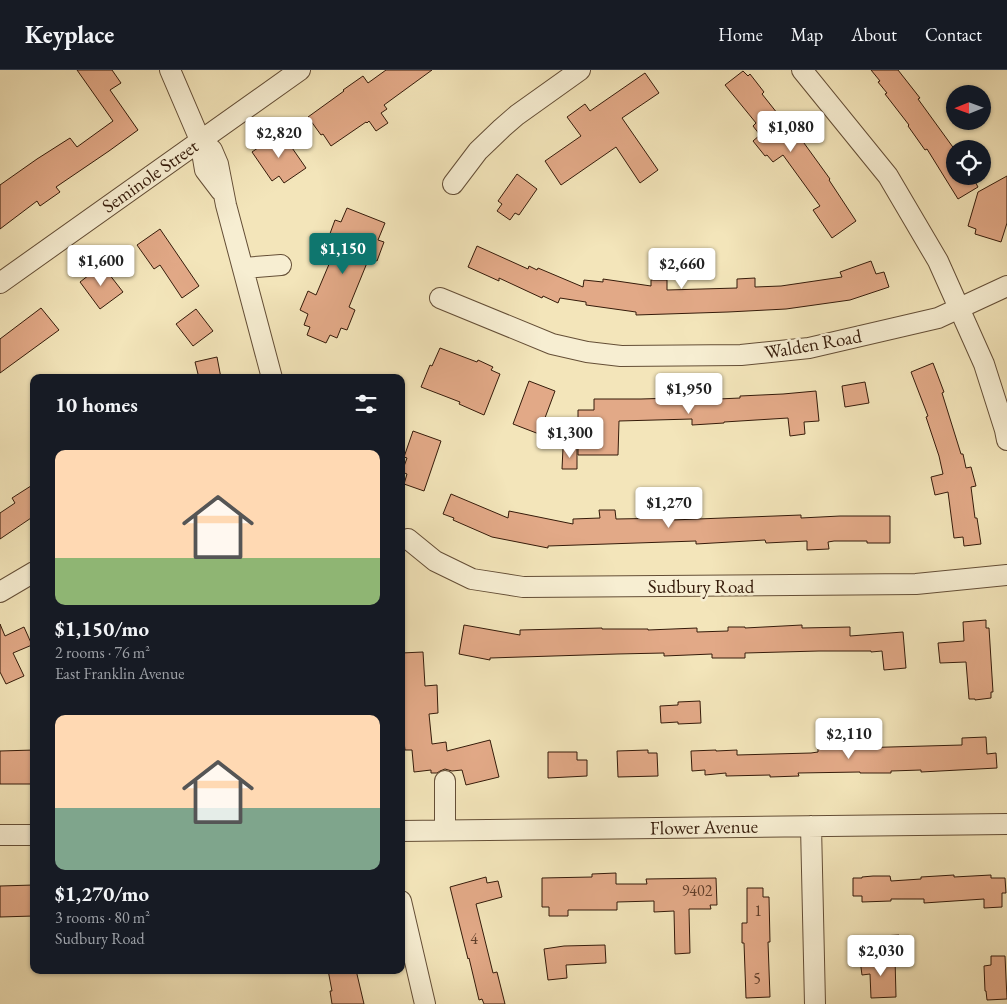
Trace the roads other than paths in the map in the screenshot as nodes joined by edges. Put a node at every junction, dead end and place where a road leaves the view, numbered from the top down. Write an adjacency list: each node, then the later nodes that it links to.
1 (170, 70): 5 (street)
2 (300, 70): 5 (street, Seminole Street)
3 (580, 70): 6 (street)
4 (802, 70): 12 (street)
5 (200, 140): 8 (street); 9 (street, Seminole Street)
6 (453, 184)
7 (281, 266): 8 (street)
8 (243, 268): 13 (street)
9 (0, 283)
10 (1007, 286): 12 (street, Walden Road)
11 (440, 298): 12 (street, Walden Road)
12 (959, 309): 14 (street)
13 (271, 374)
14 (1007, 440)
15 (408, 539): 17 (street, Sudbury Road)
16 (30, 574): 18 (street)
17 (1007, 575)
18 (0, 592)
19 (445, 781): 23 (street)
20 (1007, 824): 21 (street, Flower Avenue)
21 (811, 826): 23 (street, Flower Avenue); 28 (street)
22 (405, 830): 23 (street, Flower Avenue)
23 (445, 830)
24 (0, 835): 25 (street)
25 (30, 835)
26 (405, 918): 27 (street)
27 (425, 1004)
28 (814, 1004)

